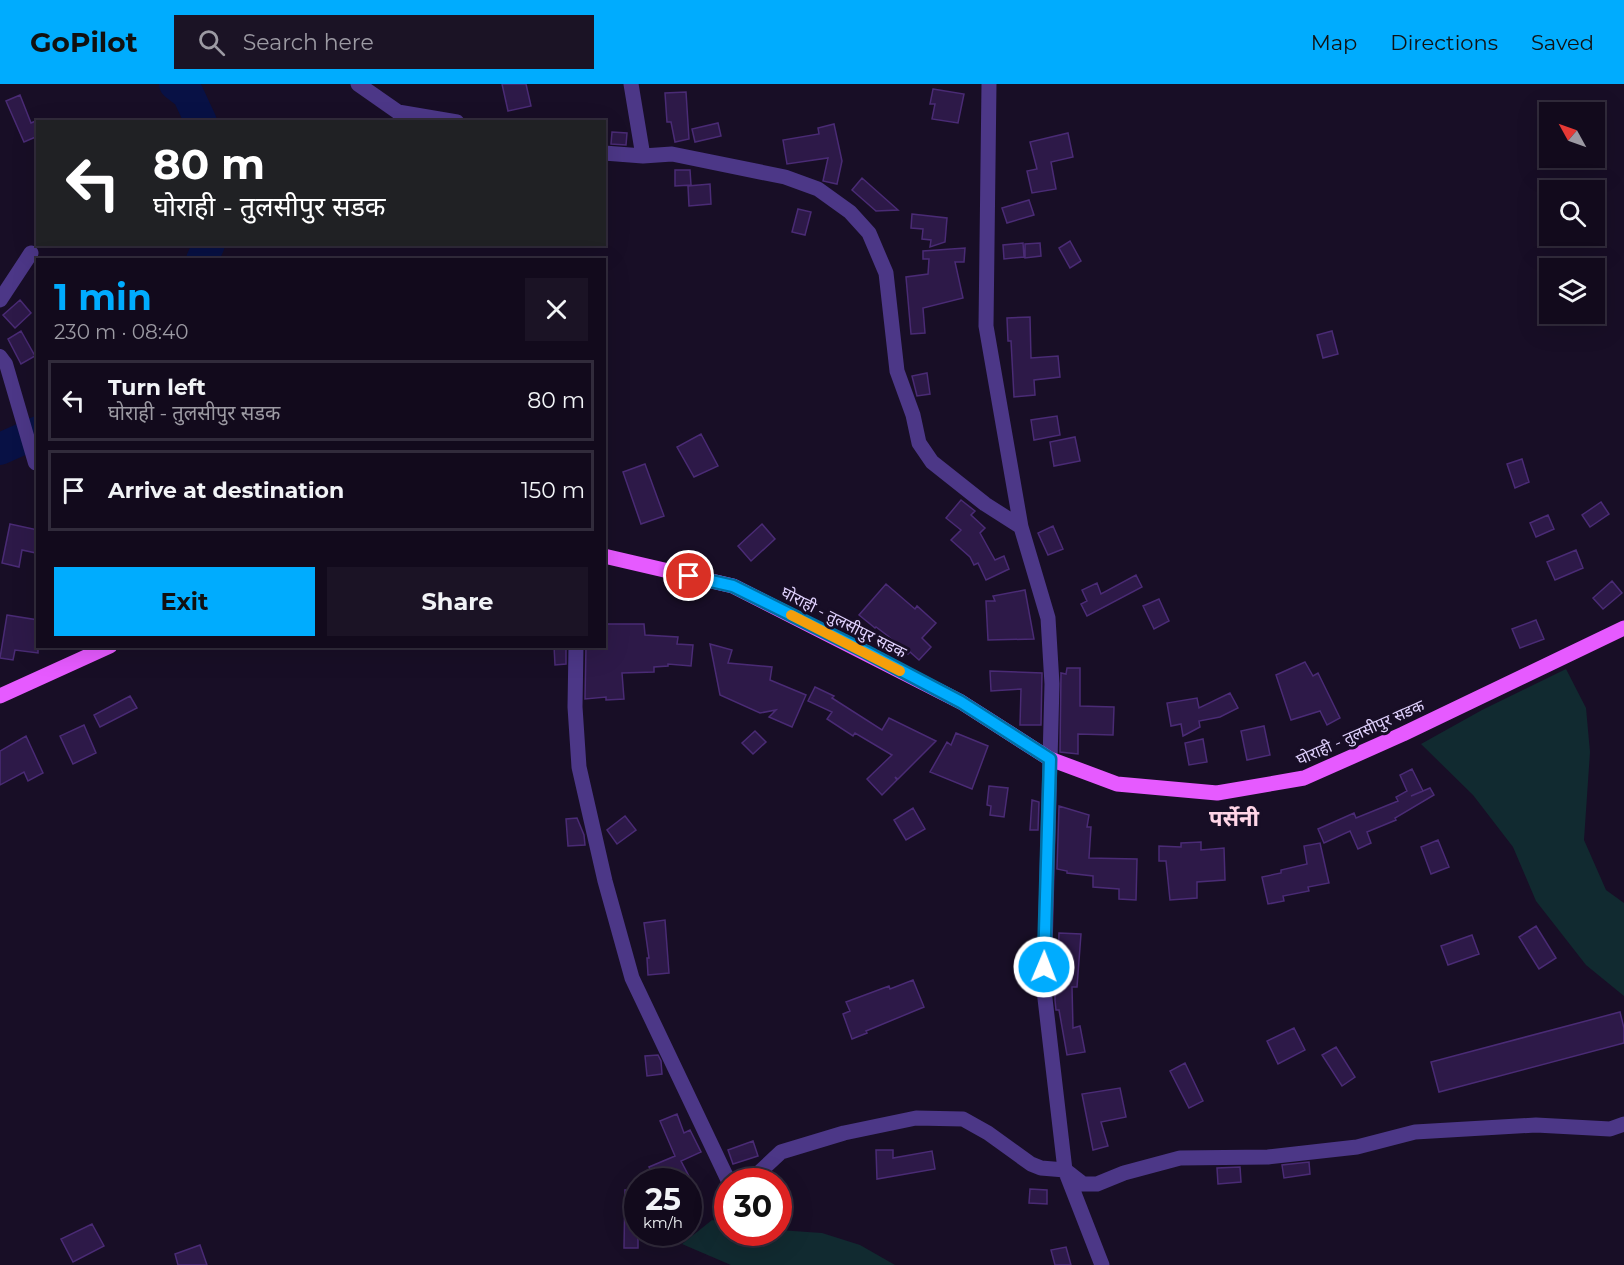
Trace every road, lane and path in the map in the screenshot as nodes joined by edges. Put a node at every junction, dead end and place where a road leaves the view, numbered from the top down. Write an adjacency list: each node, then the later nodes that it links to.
1 (358, 84): 4 (street)
2 (631, 84): 6 (street)
3 (989, 84): 11 (street)
4 (445, 120)
5 (606, 153): 6 (street)
6 (643, 156): 11 (street)
7 (31, 253): 8 (street)
8 (0, 300)
9 (3, 360): 10 (street)
10 (35, 463)
11 (1021, 527): 17 (street)
12 (606, 556): 17 (main road, घोराही - तुलसीपुर सडक)
13 (1624, 628): 17 (main road, घोराही - तुलसीपुर सडक)
14 (106, 648): 16 (main road)
15 (576, 648): 19 (street)
16 (0, 696)
17 (1050, 759): 21 (street)
18 (1624, 1124): 21 (street)
19 (722, 1168)
20 (764, 1168): 21 (street)
21 (1065, 1170): 22 (street)
22 (1102, 1265)

